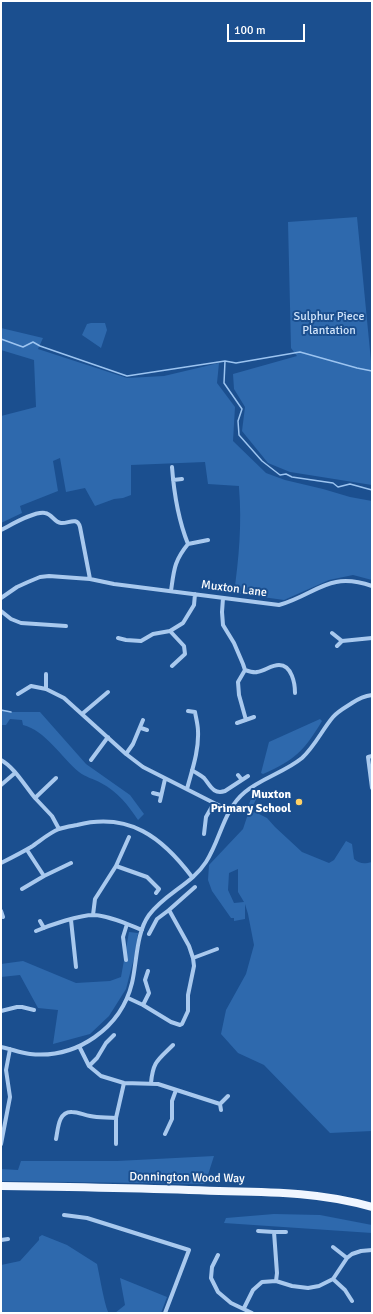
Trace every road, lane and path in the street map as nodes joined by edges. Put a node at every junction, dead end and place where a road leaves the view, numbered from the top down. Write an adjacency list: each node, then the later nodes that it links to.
1 (172, 468): 3 (street)
2 (182, 479): 3 (street)
3 (173, 480): 6 (street)
4 (1, 530): 7 (street)
5 (208, 540): 6 (street)
6 (188, 544): 9 (street)
7 (90, 579): 9 (street, Muxton Lane); 11 (street, Muxton Lane)
8 (372, 586): 12 (street, Muxton Lane)
9 (171, 592): 10 (street, Muxton Lane)
10 (195, 594): 12 (street, Muxton Lane); 15 (street)
11 (1, 598)
12 (223, 598): 22 (street)
13 (1, 611): 14 (street)
14 (66, 626)
15 (170, 631): 17 (street); 21 (street)
16 (332, 633): 19 (street)
17 (118, 638)
18 (372, 638): 19 (street)
19 (342, 641): 20 (street)
20 (337, 646)
21 (172, 666)
22 (245, 670): 26 (street); 33 (street)
23 (46, 674): 24 (street)
24 (46, 689): 27 (street); 30 (street)
25 (108, 692): 30 (street)
26 (295, 693)
27 (18, 694)
28 (372, 695): 57 (street)
29 (188, 711): 42 (street)
30 (82, 714): 37 (street)
31 (254, 718): 33 (street)
32 (143, 720): 35 (street)
33 (246, 720): 34 (street)
34 (238, 723)
35 (140, 728): 36 (street); 38 (street)
36 (147, 730)
37 (108, 738): 38 (street); 41 (street)
38 (126, 754): 47 (street)
39 (372, 756): 50 (street)
40 (1, 760): 43 (street)
41 (91, 760)
42 (192, 770): 48 (street); 51 (street)
43 (15, 773): 49 (street); 54 (street)
44 (238, 775): 48 (street)
45 (248, 776): 48 (street)
46 (56, 778): 54 (street)
47 (165, 779): 51 (street); 53 (street)
48 (242, 780)
49 (1, 785)
50 (372, 788)
51 (187, 790): 56 (street)
52 (154, 793): 53 (street)
53 (161, 795): 55 (street)
54 (35, 798): 58 (street)
55 (160, 801)
56 (214, 803): 57 (street); 59 (street)
57 (229, 810): 66 (street)
58 (59, 829): 61 (street); 66 (street)
59 (204, 834)
60 (130, 837): 64 (street)
61 (27, 850): 62 (street); 65 (street)
62 (1, 863)
63 (71, 863): 65 (street)
64 (116, 866): 69 (street); 74 (street)
65 (44, 876): 70 (street)
66 (192, 877): 80 (street)
67 (164, 886): 69 (street)
68 (195, 887): 72 (street)
69 (159, 889): 71 (street)
70 (28, 892)
71 (156, 893)
72 (169, 910): 82 (street); 86 (street)
73 (1, 911): 75 (street)
74 (93, 915): 76 (street); 78 (street)
75 (3, 917)
76 (71, 920): 79 (street); 88 (street)
77 (40, 921): 79 (street)
78 (126, 924): 80 (street); 87 (street)
79 (44, 928): 81 (street)
80 (142, 930): 90 (street)
81 (36, 931)
82 (149, 934)
83 (217, 949): 84 (street)
84 (212, 952): 85 (street); 86 (street)
85 (214, 956)
86 (193, 958): 91 (street)
87 (126, 960)
88 (76, 967)
89 (148, 971): 91 (street)
90 (128, 998): 91 (street); 96 (street)
91 (143, 1005)
92 (34, 1010): 93 (street)
93 (1, 1011)
94 (114, 1035): 99 (street)
95 (173, 1045): 101 (street)
96 (79, 1046): 98 (street); 99 (street)
97 (1, 1047): 98 (street)
98 (10, 1049): 108 (street)
99 (89, 1066): 100 (street)
100 (124, 1083): 101 (street); 106 (street)
101 (151, 1083): 102 (street)
102 (176, 1090): 104 (street); 107 (street)
103 (228, 1096): 104 (street)
104 (220, 1104): 105 (street)
105 (221, 1110)
106 (116, 1118): 109 (street); 111 (street)
107 (165, 1134)
108 (2, 1135): 110 (street)
109 (56, 1139)
110 (1, 1144)
111 (116, 1144)
112 (1, 1186): 113 (main road, Donnington Wood Way)
113 (372, 1207)
114 (64, 1215): 130 (street)
115 (258, 1231): 116 (street)
116 (274, 1232): 117 (street); 127 (street)
117 (286, 1232)
118 (8, 1239): 119 (street)
119 (1, 1240)
120 (333, 1247): 122 (street)
121 (372, 1250): 125 (street)
122 (337, 1251): 124 (street); 125 (street)
123 (218, 1255): 129 (street)
124 (333, 1255)
125 (347, 1258): 126 (street)
126 (333, 1279): 127 (street); 128 (street)
127 (276, 1281): 129 (street)
128 (352, 1301)
129 (244, 1308): 131 (street)
130 (165, 1313)
131 (252, 1313)

